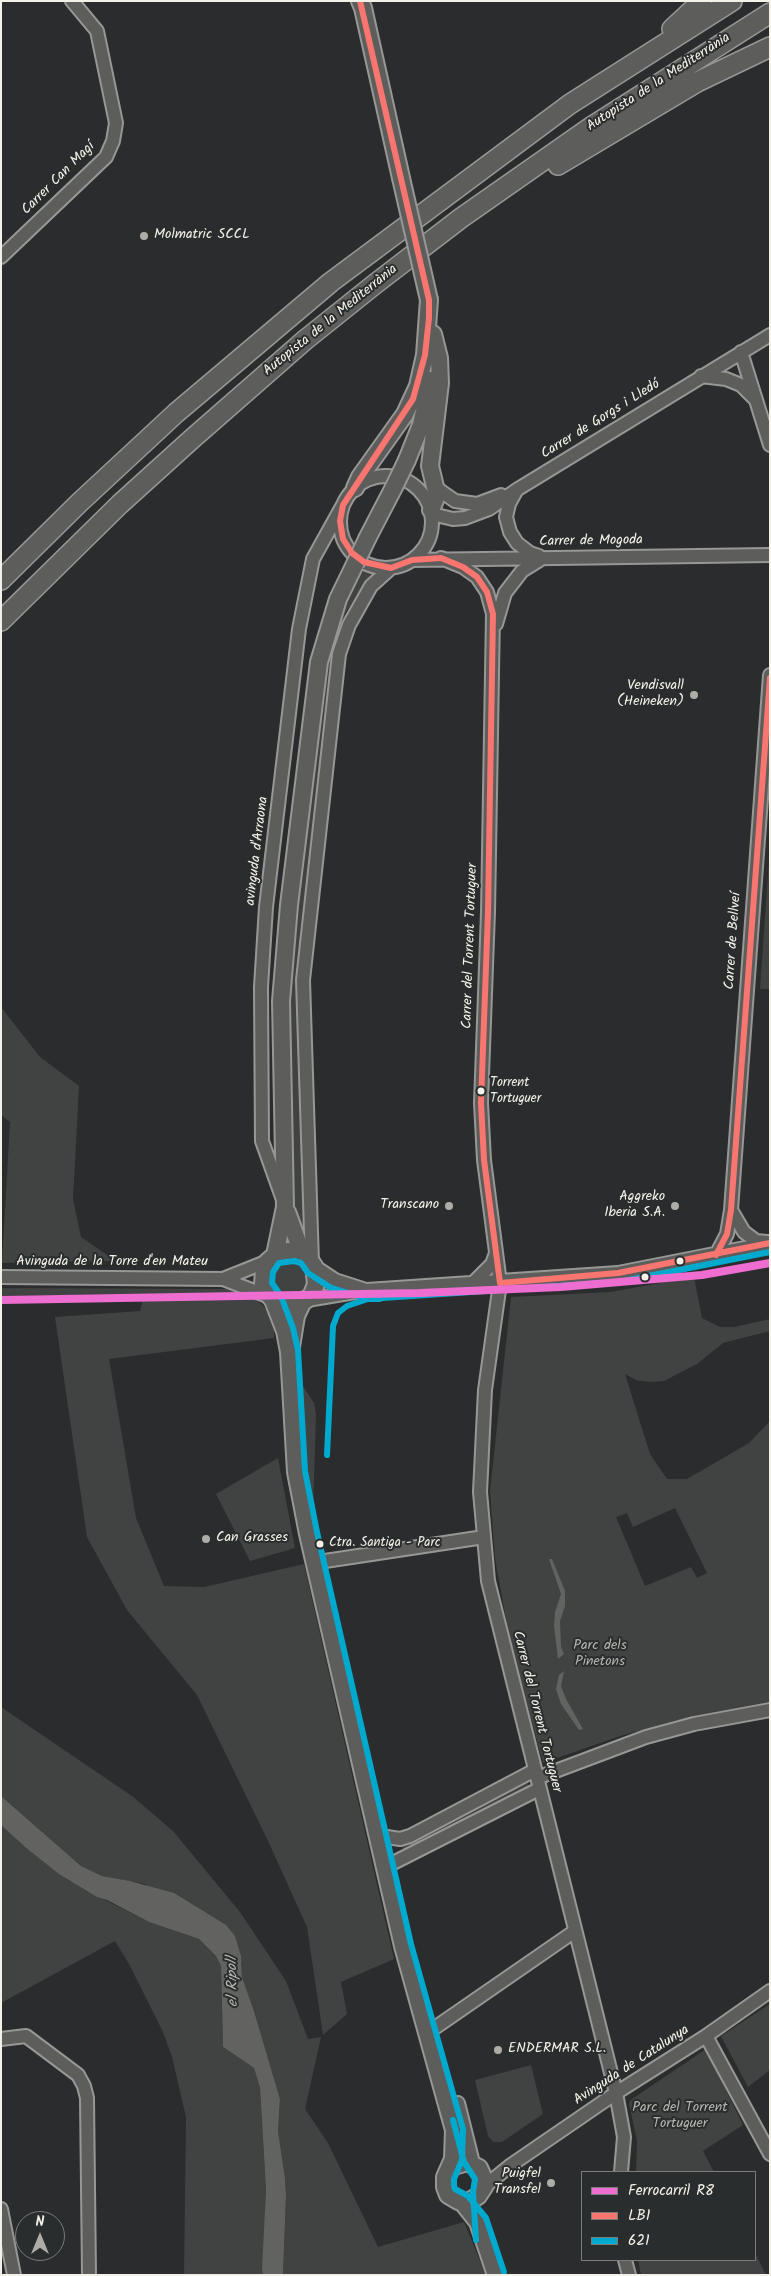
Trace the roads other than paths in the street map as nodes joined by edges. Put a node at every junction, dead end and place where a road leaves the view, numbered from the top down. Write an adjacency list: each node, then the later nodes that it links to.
1 (72, 1): 9 (street, Carrer Can Magí)
2 (702, 1): 7 (highway)
3 (732, 1): 7 (highway)
4 (362, 4): 10 (main road, bridge)
5 (770, 13): 8 (highway, Autopista de la Mediterrània)
6 (770, 47): 8 (highway)
7 (653, 50): 27 (highway)
8 (461, 218): 28 (highway, Autopista de la Mediterrània)
9 (1, 257)
10 (429, 300): 11 (main road); 18 (main road)
11 (433, 334): 17 (main road); 32 (main road, bridge)
12 (770, 335): 13 (street, Carrer de Gorgs i Lledó)
13 (741, 352): 14 (street, Carrer de Gorgs i Lledó); 15 (street)
14 (701, 376): 15 (street); 19 (street, Carrer de Gorgs i Lledó)
15 (757, 400): 16 (street)
16 (770, 445)
17 (435, 487): 19 (street, Carrer de Gorgs i Lledó); 21 (main road)
18 (355, 488): 20 (street); 21 (street)
19 (518, 489): 21 (street, Carrer de Gorgs i Lledó); 23 (street)
20 (343, 505): 26 (street); 32 (street, avinguda d'Arraona)
21 (432, 512): 25 (street)
22 (770, 554): 23 (street, Carrer de Mogoda)
23 (544, 557): 24 (street, Carrer de Mogoda); 29 (street, Carrer del Torrent Tortuguer)
24 (441, 558): 25 (street, Carrer de Mogoda); 29 (street, Carrer del Torrent Tortuguer)
25 (412, 560): 26 (street)
26 (391, 568): 38 (street)
27 (1, 580)
28 (1, 621)
29 (493, 639): 35 (street, Carrer del Torrent Tortuguer)
30 (770, 675): 31 (street, Carrer de Bellveí)
31 (765, 810): 33 (street, Carrer de Bellveí)
32 (285, 1207): 37 (main road); 38 (main road)
33 (731, 1210): 34 (street); 36 (street, Carrer de Bellveí)
34 (770, 1243): 36 (street)
35 (496, 1253): 41 (street, Carrer del Torrent Tortuguer); 42 (street)
36 (716, 1255): 41 (street)
37 (272, 1258): 38 (main road); 40 (street, Avinguda de la Torre d'en Mateu); 44 (main road)
38 (311, 1262): 43 (street); 45 (main road)
39 (1, 1277): 40 (street, Avinguda de la Torre d'en Mateu)
40 (223, 1279): 44 (street, Avinguda de la Torre d'en Mateu)
41 (500, 1283): 42 (street); 47 (street, Carrer del Torrent Tortuguer)
42 (472, 1284): 43 (street)
43 (367, 1290): 45 (street)
44 (271, 1298): 45 (main road); 46 (main road)
45 (305, 1301): 46 (main road)
46 (289, 1352): 60 (main road)
47 (484, 1537): 48 (street); 50 (street, Carrer del Torrent Tortuguer)
48 (325, 1561)
49 (770, 1710): 50 (street)
50 (537, 1779): 51 (street); 52 (street); 53 (street, Carrer del Torrent Tortuguer)
51 (387, 1838)
52 (393, 1863)
53 (575, 1931): 55 (street); 58 (street, Carrer del Torrent Tortuguer)
54 (770, 1991): 56 (street, Avinguda de Catalunya)
55 (436, 2027)
56 (706, 2036): 58 (street, Avinguda de Catalunya); 61 (street)
57 (1, 2040): 72 (street)
58 (616, 2093): 63 (street, Avinguda de Catalunya); 65 (street, Carrer del Torrent Tortuguer)
59 (458, 2103): 62 (street)
60 (454, 2130): 62 (main road); 64 (main road)
61 (770, 2154)
62 (475, 2164): 63 (street, Avinguda de Catalunya); 64 (main road); 66 (main road)
63 (511, 2165): 66 (street, Avinguda de Catalunya)
64 (451, 2167): 67 (main road)
65 (621, 2171)
66 (483, 2189): 67 (main road); 69 (main road)
67 (462, 2202): 69 (main road)
68 (1, 2209): 71 (street)
69 (485, 2241): 73 (main road)
70 (625, 2261): 74 (street)
71 (14, 2275)
72 (89, 2275)
73 (496, 2275)
74 (629, 2275)

